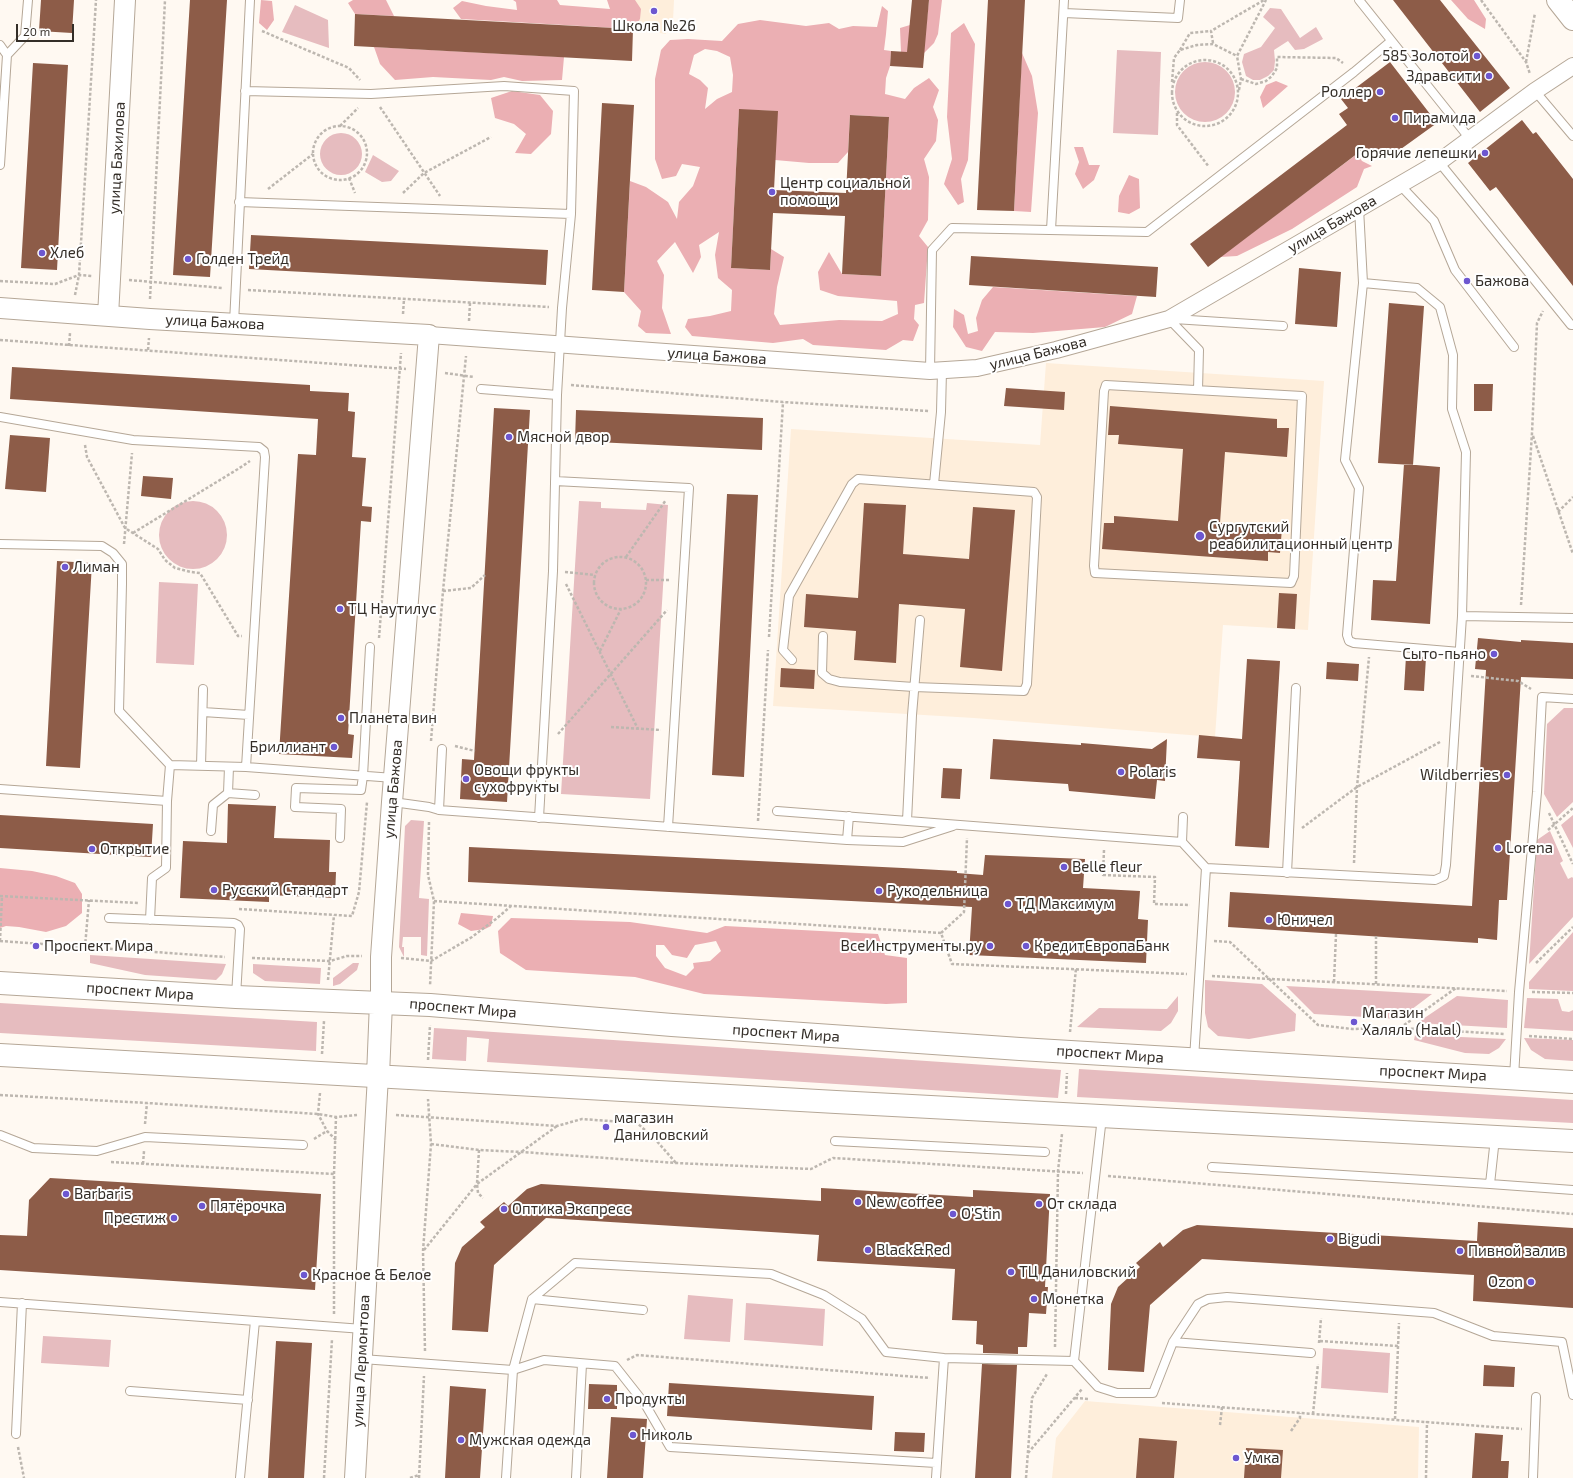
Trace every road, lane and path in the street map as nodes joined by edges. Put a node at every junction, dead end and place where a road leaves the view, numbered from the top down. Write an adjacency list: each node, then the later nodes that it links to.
1 (28, 0): 21 (lane)
2 (96, 0): 50 (path)
3 (125, 0): 51 (street, улица Бахилова)
4 (165, 0): 53 (path)
5 (250, 0): 15 (lane)
6 (1064, 0): 12 (lane)
7 (1180, 0): 12 (lane)
8 (1265, 0): 16 (path); 22 (path)
9 (1359, 0): 17 (lane)
10 (1481, 0): 23 (path)
11 (1558, 0): 14 (main road)
12 (1064, 13): 49 (lane)
13 (1535, 13): 23 (path)
14 (1573, 19)
15 (248, 26): 28 (lane); 31 (path)
16 (1211, 31): 18 (path); 20 (path)
17 (1391, 41): 25 (lane); 36 (lane)
18 (1213, 44): 20 (path); 22 (path)
19 (0, 45): 21 (lane)
20 (1180, 50): 27 (path)
21 (7, 55): 39 (lane)
22 (1237, 56): 26 (path)
23 (1526, 62): 29 (path)
24 (1573, 66): 29 (street, улица Бажова)
25 (1354, 72): 26 (path); 41 (lane)
26 (1241, 79): 30 (path)
27 (1172, 85): 30 (path); 32 (path)
28 (245, 91): 31 (lane); 43 (lane)
29 (1535, 91): 34 (lane); 36 (street, улица Бажова)
30 (1238, 92): 32 (path)
31 (371, 94): 33 (path); 40 (path); 48 (lane)
32 (1177, 112): 41 (path)
33 (340, 126): 37 (path); 37 (path)
34 (1573, 136)
35 (491, 137): 40 (path)
36 (1470, 139): 38 (street, улица Бажова)
37 (313, 154): 44 (path)
38 (1439, 162): 42 (street, улица Бажова); 57 (lane)
39 (0, 165)
40 (424, 173): 45 (path); 47 (path)
41 (1218, 178): 49 (lane)
42 (1400, 185): 46 (street, улица Бажова); 73 (lane)
43 (239, 202): 44 (lane); 55 (lane)
44 (250, 202): 45 (lane)
45 (388, 207): 47 (lane)
46 (1359, 208): 54 (lane); 63 (street, улица Бажова)
47 (449, 210): 48 (lane)
48 (571, 214): 60 (lane)
49 (1050, 230): 76 (lane)
50 (79, 275): 51 (path); 52 (path); 61 (path)
51 (110, 278): 53 (path); 62 (street, улица Бахилова)
52 (0, 280)
53 (150, 283): 55 (path)
54 (1363, 283): 109 (lane); 117 (lane)
55 (235, 289): 56 (path); 64 (lane)
56 (404, 299): 58 (path); 67 (path)
57 (1550, 299): 65 (lane); 87 (path)
58 (470, 303): 60 (path); 69 (path)
59 (0, 308): 61 (street, улица Бажова)
60 (562, 308): 71 (lane)
61 (72, 313): 62 (street, улица Бажова); 72 (path)
62 (108, 316): 64 (street, улица Бажова)
63 (1169, 319): 66 (lane); 76 (street, улица Бажова); 81 (lane)
64 (234, 323): 67 (street, улица Бажова)
65 (1573, 325)
66 (1283, 326)
67 (401, 334): 68 (street, улица Бажова); 74 (path)
68 (429, 335): 69 (street, улица Бажова); 75 (street, улица Бажова)
69 (468, 337): 71 (street, улица Бажова); 77 (path)
70 (0, 340): 72 (path)
71 (560, 344): 76 (street, улица Бажова); 79 (lane)
72 (69, 346): 74 (path)
73 (1514, 347)
74 (400, 369): 75 (path); 116 (path)
75 (426, 371): 77 (path); 144 (street, улица Бажова)
76 (936, 371): 84 (lane)
77 (464, 376): 78 (path); 106 (path)
78 (480, 377)
79 (558, 384): 82 (lane); 83 (path)
80 (482, 389): 82 (lane)
81 (1198, 390): 81 (lane)
82 (557, 395): 90 (lane)
83 (783, 402): 84 (path); 115 (path)
84 (941, 412): 91 (lane)
85 (0, 417): 86 (lane)
86 (83, 430): 88 (lane); 95 (path)
87 (1532, 434): 94 (path); 110 (path)
88 (133, 440): 89 (lane); 95 (path)
89 (264, 451): 96 (path); 114 (lane)
90 (555, 481): 92 (lane); 101 (lane)
91 (934, 484): 122 (lane); 125 (lane)
92 (674, 488): 99 (path); 105 (lane)
93 (1573, 497): 94 (path)
94 (1558, 512): 98 (path)
95 (125, 528): 96 (path); 100 (path)
96 (133, 533): 114 (path)
97 (0, 544): 100 (lane)
98 (1573, 554)
99 (626, 557): 103 (path); 104 (path)
100 (122, 564): 139 (lane)
101 (556, 571): 103 (path); 120 (path); 138 (lane)
102 (485, 575): 106 (path)
103 (595, 575): 108 (path)
104 (646, 580): 105 (path); 108 (path)
105 (683, 580): 107 (lane)
106 (443, 591): 136 (path)
107 (682, 592): 123 (path); 134 (lane)
108 (621, 609): 120 (path)
109 (1462, 616): 110 (lane); 121 (lane)
110 (1520, 617): 111 (lane)
111 (1573, 618)
112 (920, 620): 125 (lane)
113 (823, 636): 125 (lane)
114 (253, 638): 131 (lane)
115 (769, 638)
116 (379, 643)
117 (1370, 644): 121 (lane); 145 (path)
118 (768, 645): 165 (path)
119 (370, 647): 143 (lane)
120 (600, 651): 123 (path)
121 (1460, 652): 124 (lane)
122 (792, 660)
123 (611, 674): 133 (path); 138 (path)
124 (1458, 675): 128 (path); 135 (lane)
125 (914, 687): 159 (lane)
126 (203, 688): 130 (lane)
127 (1296, 688): 168 (lane)
128 (1542, 697): 129 (lane); 147 (lane)
129 (1573, 699)
130 (203, 712): 131 (lane); 140 (lane)
131 (249, 715): 142 (lane)
132 (611, 727): 133 (path)
133 (638, 729): 134 (path)
134 (674, 731): 163 (lane)
135 (1454, 734): 145 (path); 175 (lane)
136 (431, 743)
137 (442, 749): 154 (lane)
138 (543, 751): 158 (lane)
139 (170, 765): 140 (lane); 150 (lane)
140 (201, 766): 141 (lane)
141 (228, 767): 142 (lane); 148 (lane)
142 (246, 767): 143 (lane)
143 (366, 776): 144 (lane); 167 (lane); 182 (path)
144 (394, 778): 151 (street, улица Бажова)
145 (1357, 787): 168 (path); 175 (path)
146 (0, 789): 150 (lane)
147 (1537, 792): 160 (path); 171 (lane)
148 (228, 793): 149 (lane); 164 (lane)
149 (255, 796)
150 (167, 800): 179 (lane)
151 (392, 802): 152 (lane); 192 (street, улица Бажова)
152 (430, 807): 154 (lane); 178 (path)
153 (1573, 808): 160 (path)
154 (439, 810): 158 (lane)
155 (777, 811): 156 (lane)
156 (849, 816): 159 (lane); 169 (lane)
157 (1183, 817): 170 (lane)
158 (539, 818): 163 (lane)
159 (907, 821): 161 (lane)
160 (1555, 823): 171 (path); 172 (path)
161 (958, 825): 162 (lane); 169 (lane)
162 (968, 825): 166 (lane); 186 (path)
163 (668, 827): 165 (lane)
164 (211, 831)
165 (757, 834): 169 (lane)
166 (1105, 836): 170 (lane); 181 (path)
167 (340, 838)
168 (1288, 839): 174 (lane)
169 (847, 840)
170 (1182, 842): 173 (lane)
171 (1533, 845): 198 (lane)
172 (1573, 864)
173 (1206, 868): 174 (lane); 181 (lane)
174 (1288, 873): 175 (lane)
175 (1353, 876)
176 (1, 896): 177 (path); 190 (path)
177 (89, 900): 179 (path); 191 (path)
178 (434, 901): 180 (path); 194 (path)
179 (151, 904): 184 (lane)
180 (511, 906): 186 (path); 194 (path)
181 (1204, 906): 189 (lane)
182 (238, 909)
183 (109, 918): 184 (lane)
184 (150, 920): 193 (lane)
185 (1573, 927): 198 (path)
186 (941, 933): 195 (path)
187 (1336, 934): 200 (path)
188 (1376, 936): 201 (path)
189 (1201, 940): 196 (lane); 197 (path)
190 (0, 941): 191 (path)
191 (86, 947): 193 (path)
192 (381, 957): 193 (path); 194 (path); 206 (street, улица Бажова)
193 (238, 958): 205 (lane)
194 (431, 960): 207 (path)
195 (1076, 968): 196 (path); 211 (path)
196 (1199, 975): 197 (path); 213 (lane)
197 (1270, 979): 200 (path); 208 (path)
198 (1520, 979): 203 (lane)
199 (0, 982): 205 (main road, проспект Мира)
200 (1334, 982): 201 (path)
201 (1376, 984): 202 (path)
202 (1456, 988): 203 (path); 208 (path)
203 (1519, 992): 204 (path); 209 (lane)
204 (1573, 993)
205 (236, 997): 206 (main road, проспект Мира)
206 (381, 1002): 207 (main road, проспект Мира); 214 (main road, улица Бажова)
207 (430, 1005): 211 (main road, проспект Мира); 215 (path)
208 (1398, 1028): 209 (path)
209 (1516, 1034): 210 (path); 216 (lane)
210 (1573, 1039)
211 (1069, 1052): 213 (main road, проспект Мира); 221 (path)
212 (0, 1054): 214 (main road)
213 (1194, 1060): 216 (main road, проспект Мира)
214 (378, 1076): 215 (main road); 220 (street, улица Лермонтова)
215 (427, 1078): 221 (main road); 223 (path)
216 (1514, 1078): 217 (main road, проспект Мира)
217 (1573, 1082)
218 (0, 1095): 219 (path)
219 (318, 1114): 222 (path); 228 (path)
220 (376, 1114): 222 (path); 223 (path); 255 (street, улица Лермонтова)
221 (1064, 1115): 224 (main road); 239 (path)
222 (336, 1116): 228 (path)
223 (428, 1116): 225 (path); 231 (path)
224 (1102, 1117): 227 (main road); 241 (lane)
225 (557, 1126): 234 (path); 237 (path)
226 (0, 1135): 232 (lane)
227 (1495, 1137): 230 (main road); 243 (lane)
228 (336, 1141): 240 (path)
229 (835, 1141): 235 (lane)
230 (1573, 1141)
231 (431, 1144): 233 (path); 247 (path)
232 (303, 1146)
233 (479, 1150): 234 (path); 242 (path)
234 (522, 1152): 237 (path); 242 (path)
235 (1045, 1152)
236 (103, 1162): 240 (path)
237 (676, 1163): 239 (path)
238 (1212, 1167): 243 (lane)
239 (1058, 1171): 241 (path); 262 (path)
240 (334, 1174): 254 (path)
241 (1096, 1175): 246 (path); 263 (lane)
242 (478, 1184): 245 (path); 247 (path)
243 (1490, 1184): 244 (lane)
244 (1573, 1190)
245 (483, 1198)
246 (1573, 1214)
247 (424, 1251): 264 (path)
248 (532, 1299): 251 (lane); 260 (lane); 267 (lane)
249 (0, 1302): 250 (lane)
250 (22, 1304): 253 (lane); 284 (lane)
251 (643, 1310)
252 (1399, 1310): 257 (lane); 258 (path); 271 (lane)
253 (255, 1321): 254 (lane); 275 (lane)
254 (333, 1327): 255 (lane); 290 (path)
255 (363, 1329): 261 (street, улица Лермонтова)
256 (1320, 1341): 258 (path)
257 (1173, 1342): 259 (lane); 269 (lane)
258 (1398, 1346): 279 (path)
259 (1311, 1353)
260 (944, 1358): 262 (lane); 268 (lane)
261 (361, 1359): 264 (lane); 291 (street, улица Лермонтова)
262 (1055, 1361): 263 (lane); 285 (path)
263 (1074, 1361): 269 (lane)
264 (425, 1362): 267 (lane); 287 (path)
265 (582, 1364): 266 (lane); 267 (lane); 294 (lane)
266 (615, 1366): 268 (path); 286 (lane)
267 (513, 1370): 293 (lane)
268 (943, 1379): 286 (lane)
269 (1091, 1379): 273 (path)
270 (130, 1391): 275 (lane)
271 (1573, 1395)
272 (1536, 1397): 282 (lane)
273 (1075, 1398): 274 (path); 285 (path)
274 (1096, 1399)
275 (248, 1400): 289 (lane)
276 (1161, 1403): 277 (path)
277 (1222, 1407): 278 (path); 281 (path)
278 (1300, 1412): 279 (path); 283 (path)
279 (1395, 1419): 280 (path)
280 (1427, 1421): 282 (path); 297 (path)
281 (1220, 1425)
282 (1535, 1430): 298 (lane)
283 (1291, 1431)
284 (16, 1434): 288 (path)
285 (1028, 1453): 296 (path)
286 (936, 1463): 295 (lane)
287 (419, 1476): 292 (path)
288 (24, 1478)
289 (240, 1478)
290 (324, 1478)
291 (355, 1478)
292 (410, 1478)
293 (506, 1478)
294 (576, 1478)
295 (936, 1478)
296 (1026, 1478)
297 (1426, 1478)
298 (1533, 1478)

